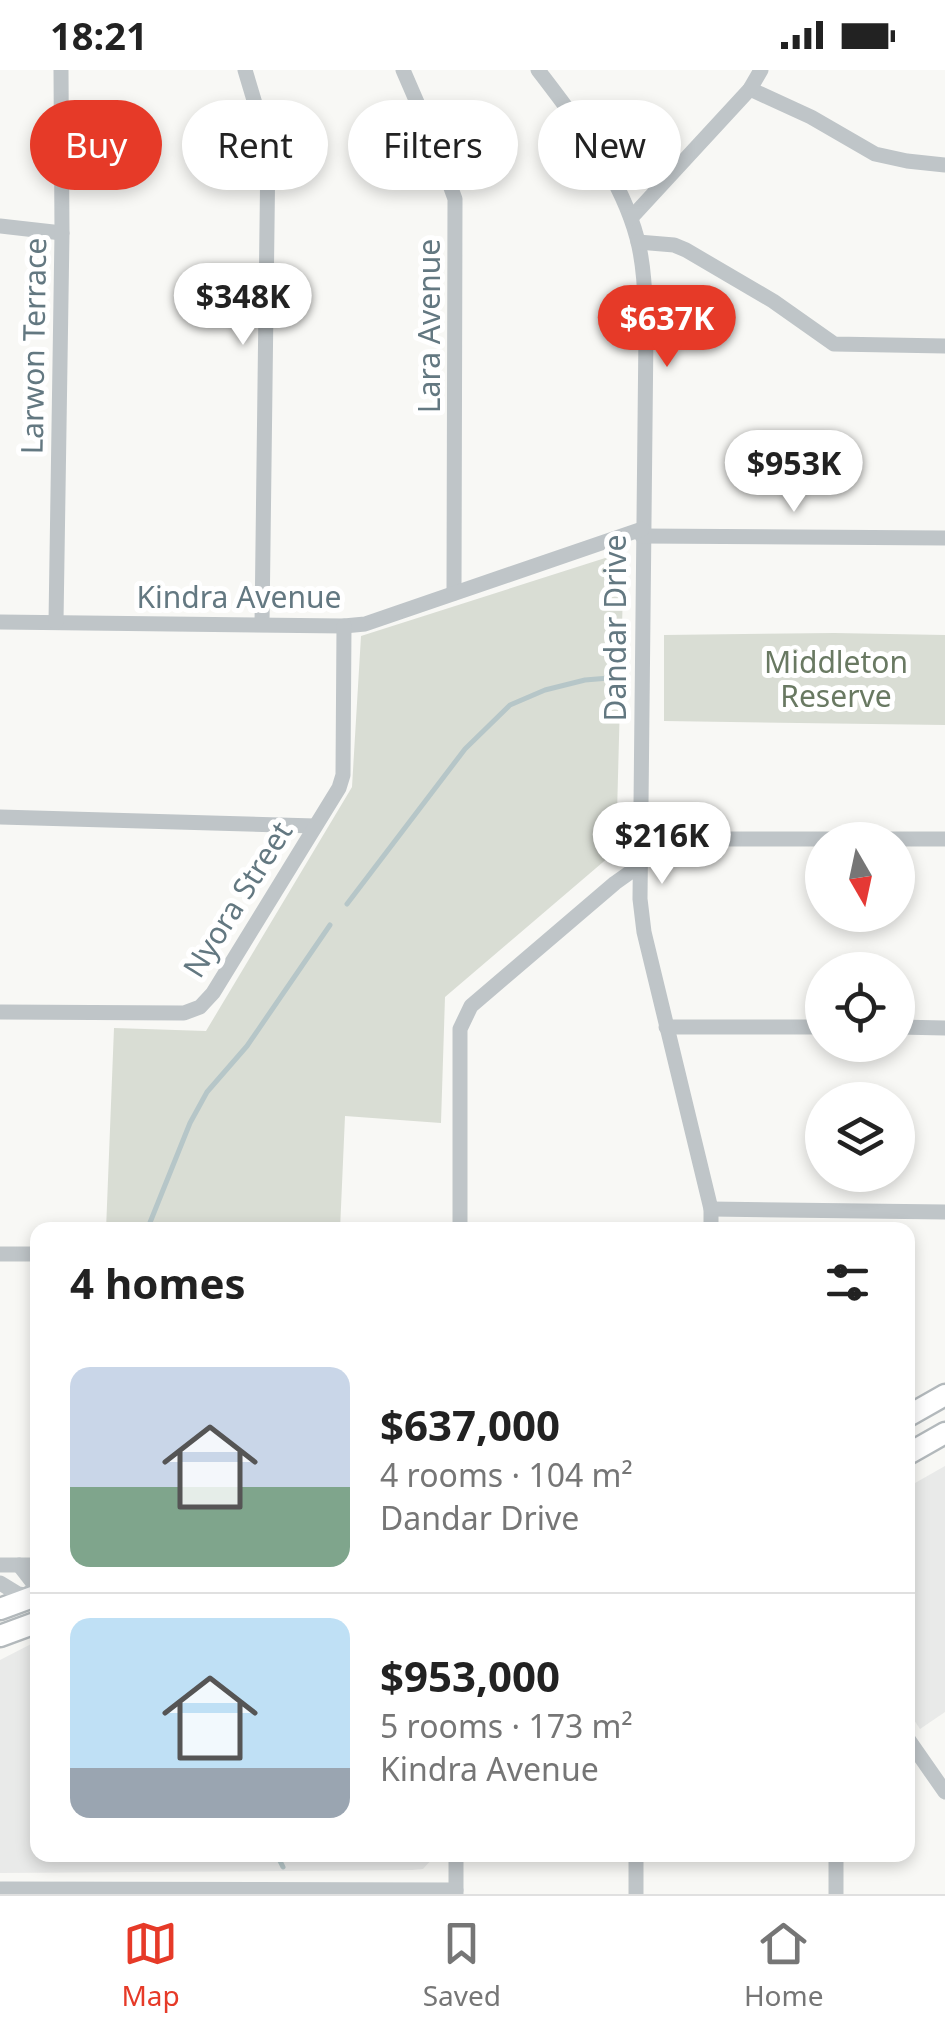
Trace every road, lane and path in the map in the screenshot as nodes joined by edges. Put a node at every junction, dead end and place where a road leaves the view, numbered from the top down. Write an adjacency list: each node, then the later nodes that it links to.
1 (62, 70): 10 (street, Larwon Terrace)
2 (245, 70): 18 (street)
3 (402, 70): 15 (street, Lara Avenue)
4 (538, 70): 8 (street, Dandar Drive)
5 (761, 70): 6 (street)
6 (750, 90): 7 (street); 8 (street)
7 (945, 165)
8 (631, 218): 11 (street, Dandar Drive)
9 (0, 226): 10 (street)
10 (62, 233): 17 (street, Larwon Terrace)
11 (638, 242): 12 (street); 13 (street, Dandar Drive)
12 (945, 346)
13 (642, 533): 14 (street, Kindra Avenue); 15 (street, Kindra Avenue); 22 (street, Dandar Drive)
14 (945, 538)
15 (454, 593): 19 (street, Kindra Avenue)
16 (0, 622): 17 (street, Kindra Avenue)
17 (56, 622): 18 (street, Kindra Avenue)
18 (262, 624): 19 (street, Kindra Avenue)
19 (344, 626): 21 (street, Nyora Street)
20 (0, 817): 21 (street)
21 (315, 826): 25 (street, Nyora Street)
22 (640, 839): 23 (street); 24 (street, Dandar Drive)
23 (945, 839)
24 (639, 866): 26 (street, Dandar Drive); 32 (street)
25 (0, 1012)
26 (666, 1027): 27 (street); 30 (street, Dandar Drive)
27 (805, 1027)
28 (915, 1028): 29 (street)
29 (945, 1028)
30 (711, 1210): 31 (street); 33 (street, Dandar Drive)
31 (945, 1212)
32 (460, 1222)
33 (711, 1222)
34 (0, 1254): 35 (street)
35 (30, 1254)
36 (945, 1396): 37 (main road)
37 (915, 1412)
38 (945, 1433): 39 (main road)
39 (915, 1450)
40 (0, 1565): 41 (street)
41 (20, 1565): 42 (street); 43 (street)
42 (30, 1565)
43 (30, 1579)
44 (0, 1583): 45 (street)
45 (30, 1597)
46 (30, 1601): 47 (main road)
47 (0, 1609)
48 (30, 1625): 49 (main road)
49 (0, 1636)
50 (915, 1749): 51 (street)
51 (945, 1792)
52 (456, 1862): 56 (street)
53 (636, 1862): 57 (street)
54 (836, 1862): 58 (street)
55 (0, 1889): 56 (street)
56 (456, 1892)
57 (636, 1894)
58 (836, 1894)

